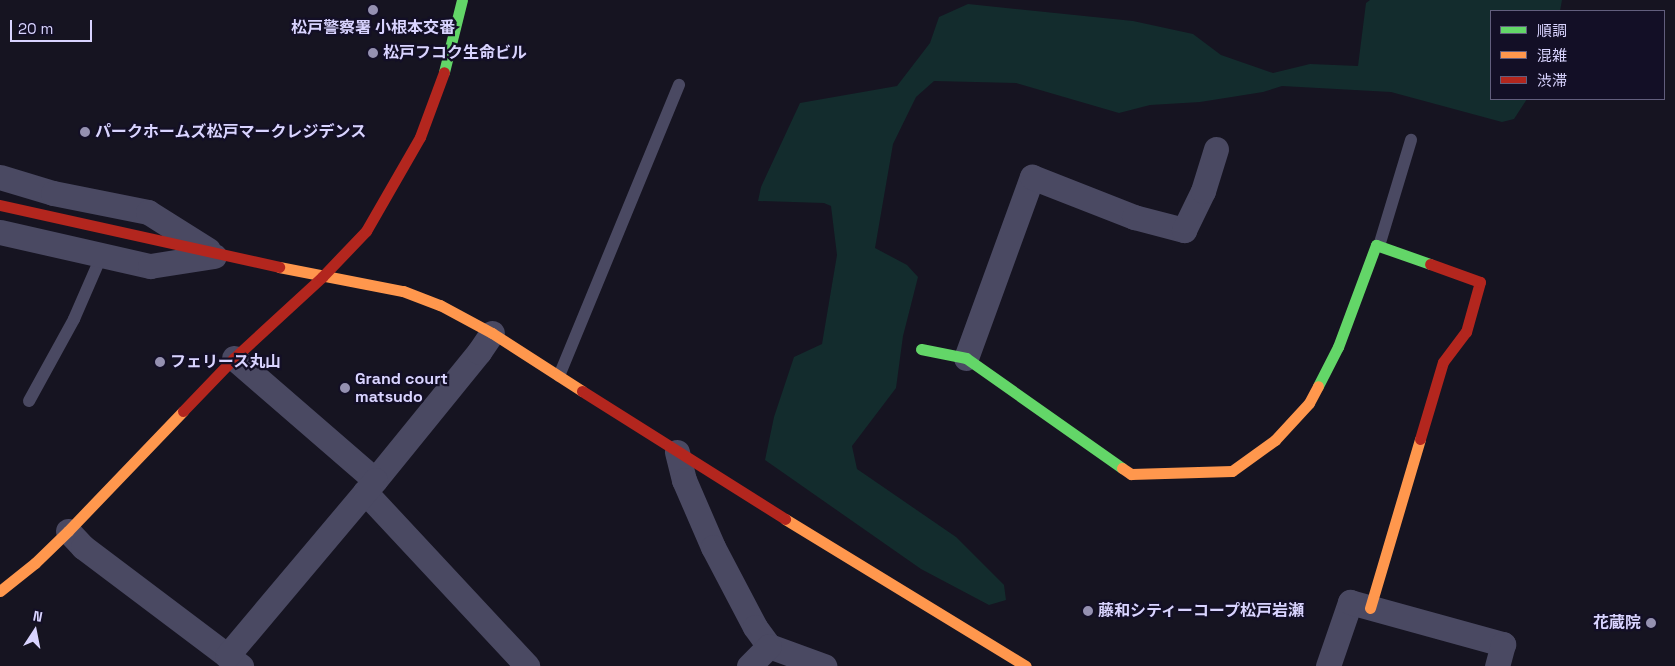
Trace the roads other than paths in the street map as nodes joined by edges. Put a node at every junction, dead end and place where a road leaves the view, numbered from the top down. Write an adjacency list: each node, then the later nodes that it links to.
1 (462, 0): 11 (street)
2 (679, 85): 16 (lane)
3 (1410, 140): 8 (lane)
4 (1216, 148): 15 (street)
5 (0, 176): 9 (street)
6 (0, 205): 9 (street)
7 (0, 232): 10 (street)
8 (1379, 246): 15 (street); 22 (street)
9 (217, 255): 10 (street); 11 (street)
10 (101, 256): 17 (lane)
11 (322, 277): 12 (street); 14 (street)
12 (492, 333): 16 (street); 19 (street)
13 (921, 349): 15 (street)
14 (234, 358): 19 (street); 20 (street)
15 (966, 358)
16 (559, 376): 18 (street)
17 (29, 401)
18 (677, 452): 23 (street); 28 (street)
19 (370, 486): 24 (street); 25 (street)
20 (68, 531): 21 (street); 24 (street)
21 (0, 591)
22 (1370, 608): 29 (street); 30 (street)
23 (769, 646): 26 (street); 27 (street)
24 (234, 661)
25 (527, 666)
26 (749, 666)
27 (824, 666)
28 (1026, 666)
29 (1328, 666)
30 (1497, 666)

